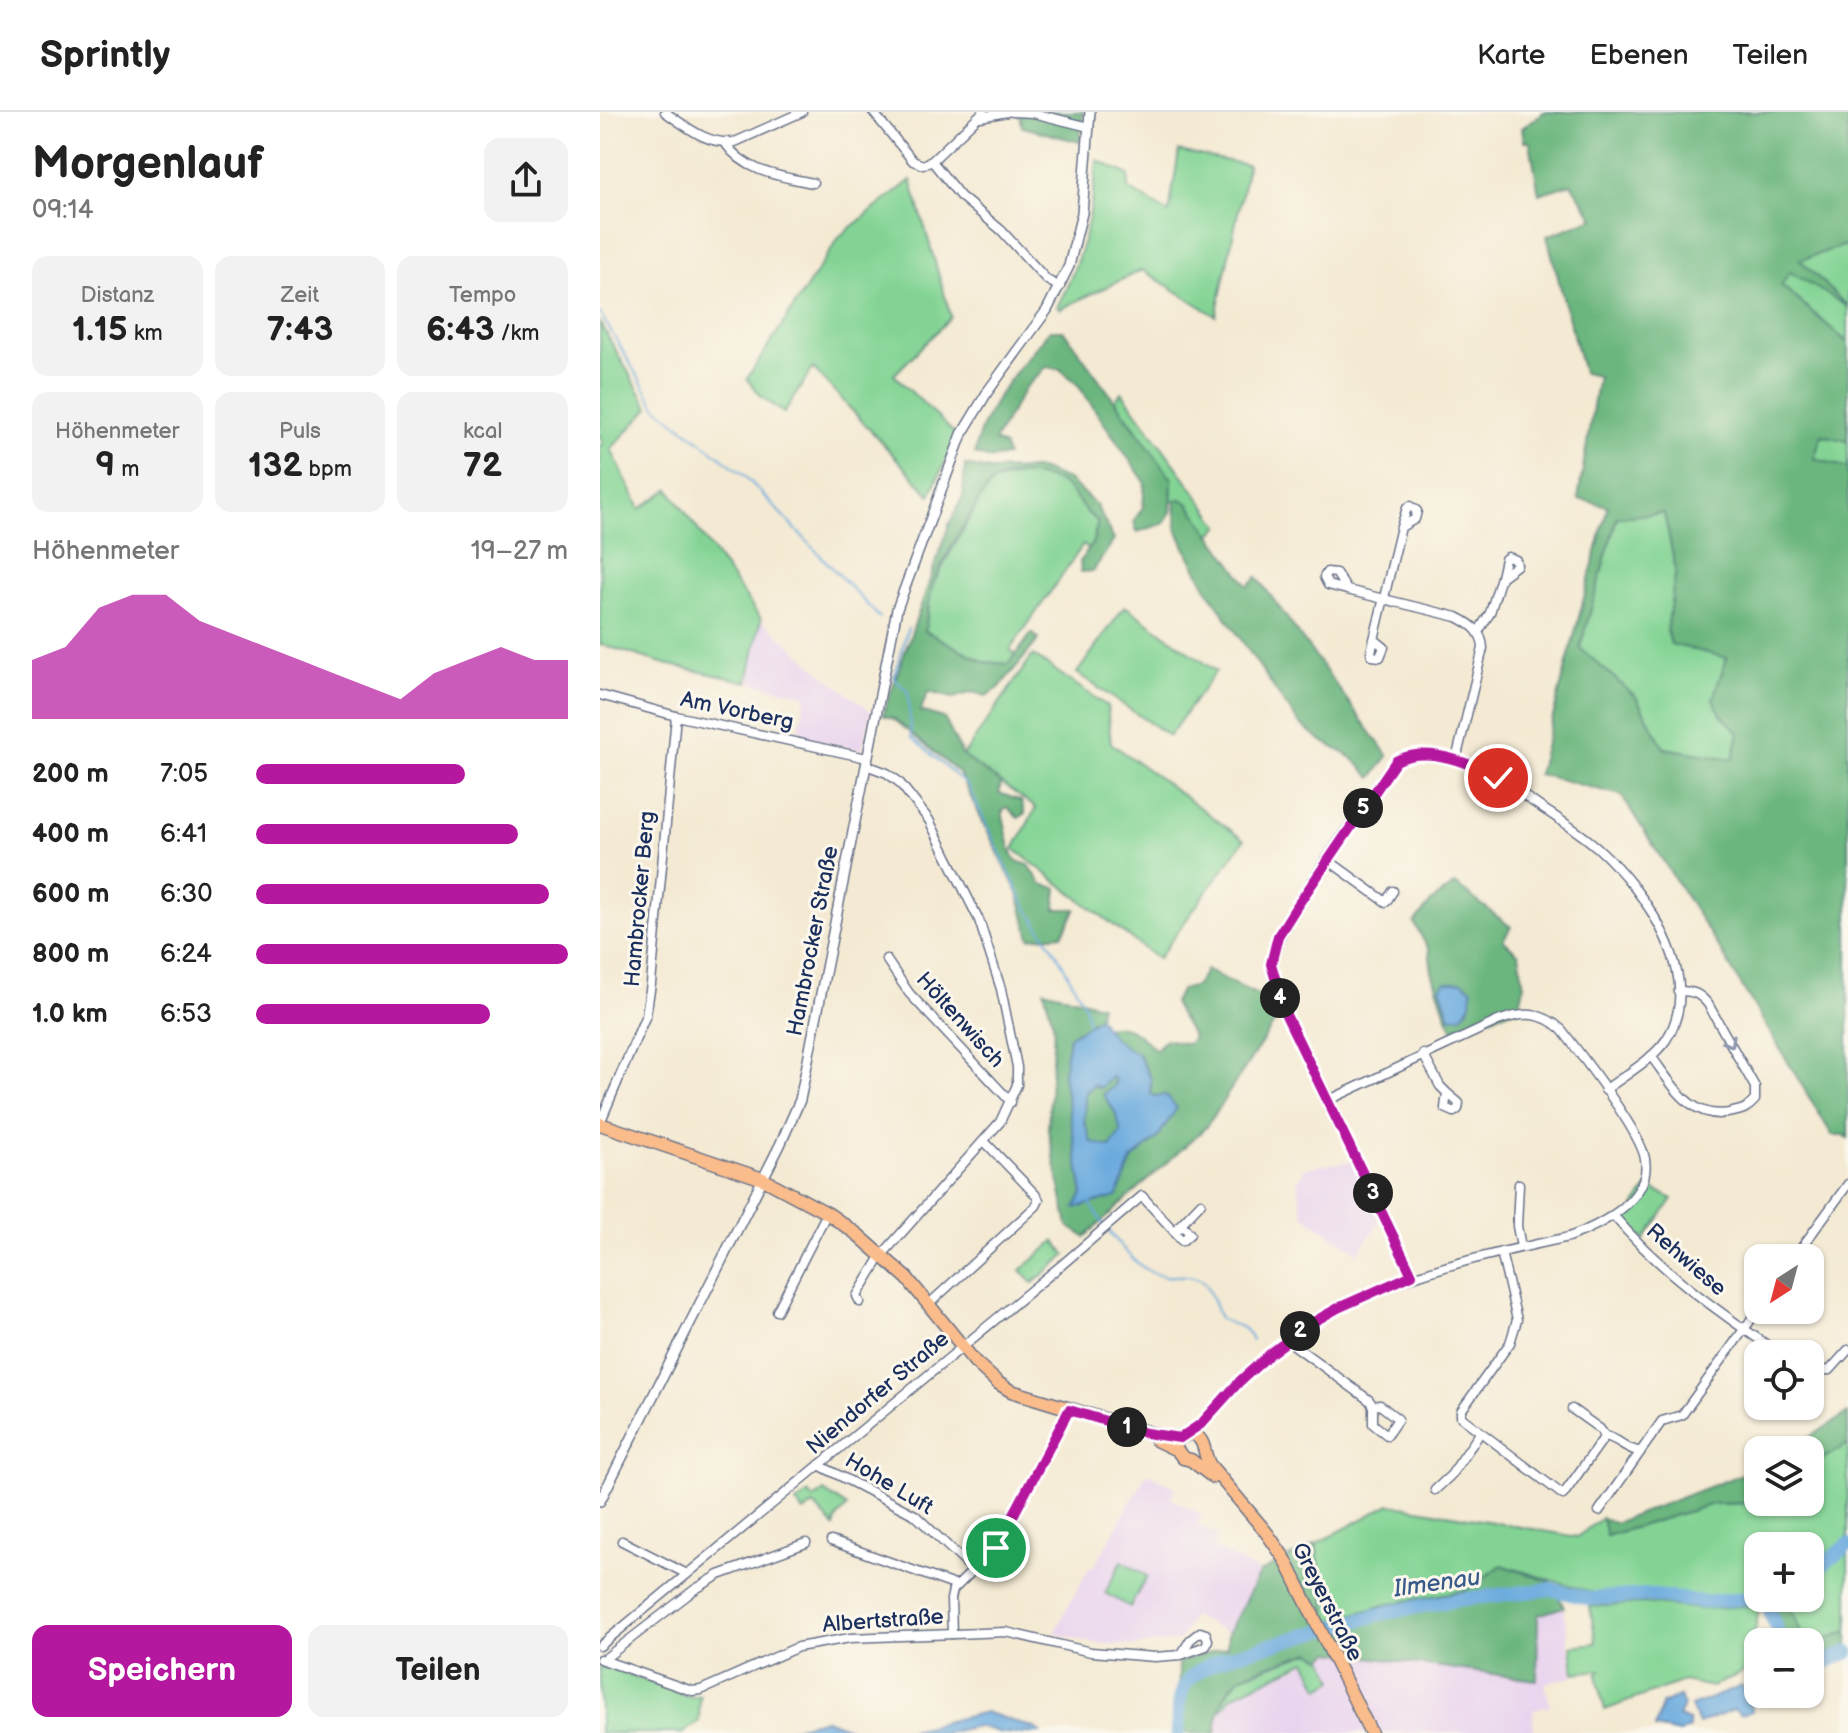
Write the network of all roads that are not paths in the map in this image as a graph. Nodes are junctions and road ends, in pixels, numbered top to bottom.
1 (665, 112) edge
2 (802, 112) edge
3 (873, 112) edge
4 (1010, 112) edge
5 (1090, 112) edge
6 (979, 115) edge
7 (1089, 127) junction
8 (725, 143) junction
9 (932, 161) junction
10 (813, 183) dead end
11 (1060, 287) junction
12 (1401, 527) dead end
13 (1501, 577) dead end
14 (1347, 590) dead end
15 (1383, 598) junction
16 (1478, 632) junction
17 (1374, 639) dead end
18 (600, 695) edge
19 (676, 716) junction
20 (1456, 760) junction
21 (866, 762) junction
22 (1328, 860) junction
23 (1393, 891) dead end
24 (886, 959) dead end
25 (1678, 991) junction
26 (1423, 1054) junction
27 (1651, 1056) junction
28 (1605, 1090) junction
29 (1447, 1093) dead end
30 (1329, 1100) junction
31 (1011, 1102) junction
32 (600, 1124) edge
33 (984, 1141) junction
34 (763, 1179) junction
35 (1519, 1184) dead end
36 (1848, 1184) edge
37 (1201, 1203) dead end
38 (827, 1213) junction
39 (1613, 1215) junction
40 (1804, 1244) edge
41 (1521, 1247) junction
42 (1501, 1252) junction
43 (882, 1255) junction
44 (1412, 1275) junction
45 (860, 1302) dead end
46 (929, 1304) junction
47 (777, 1311) dead end
48 (1749, 1324) edge
49 (1745, 1330) junction
50 (1287, 1340) junction
51 (1760, 1340) edge
52 (963, 1346) junction
53 (1848, 1350) edge
54 (1824, 1370) edge
55 (1373, 1406) dead end
56 (1572, 1409) dead end
57 (1069, 1410) junction
58 (1480, 1433) junction
59 (1605, 1436) junction
60 (1190, 1443) junction
61 (1639, 1451) junction
62 (819, 1465) junction
63 (1435, 1490) dead end
64 (1236, 1498) junction
65 (600, 1501) edge
66 (1599, 1511) dead end
67 (622, 1541) dead end
68 (831, 1541) dead end
69 (806, 1543) dead end
70 (974, 1571) junction
71 (687, 1574) junction
72 (957, 1586) junction
73 (952, 1634) junction
74 (600, 1646) edge
75 (1181, 1655) dead end
76 (602, 1660) edge
77 (1371, 1733) edge

1 - 8 street
2 - 8 street
3 - 9 street
4 - 6 street
4 - 7 street
5 - 7 street, Hambrocker Straße
6 - 9 street
7 - 11 street, Hambrocker Straße
8 - 10 street
9 - 11 street
11 - 21 street, Hambrocker Straße
12 - 15 street
13 - 16 street
14 - 15 street
15 - 16 street
15 - 17 street
16 - 20 street
18 - 19 street, Am Vorberg
19 - 21 street, Am Vorberg
19 - 32 street, Hambrocker Berg
20 - 22 street
20 - 25 street
21 - 31 street, Am Vorberg
21 - 34 street, Hambrocker Straße
22 - 23 street
22 - 30 street
24 - 31 street, Höltenwisch
25 - 27 street
25 -> 27 street
26 - 28 street
26 - 29 street
26 - 30 street
27 - 28 street
28 - 39 street
30 - 44 street
31 - 33 street
32 - 34 main road
33 - 43 street
33 - 46 street
34 - 38 main road
34 - 65 street, Hambrocker Straße
35 - 41 street
36 - 40 street
37 - 52 street, Niendorfer Straße
38 - 43 main road
38 - 47 street
39 - 41 street
39 - 49 street, Rehwiese
41 - 42 street
42 - 44 street
42 - 58 street
43 - 45 street
43 - 46 main road
44 - 50 street
46 - 52 main road
48 - 49 street
49 - 51 street, Rehwiese
49 - 61 street
50 - 55 street
50 - 60 street
52 - 57 main road
52 - 62 street, Niendorfer Straße
53 - 54 street
56 - 59 street
57 - 60 main road
57 - 70 street
58 - 59 street
58 - 63 street
59 - 61 street
60 - 64 main road, Greyerstraße
60 - 64 main road, Greyerstraße
61 - 66 street
62 - 70 street, Hohe Luft
62 - 71 street, Niendorfer Straße
64 - 77 main road, Greyerstraße
67 - 71 street
68 - 72 street
69 - 76 street
70 - 72 street
71 - 74 street, Niendorfer Straße
72 - 73 street
73 - 75 street, Albertstraße
73 - 76 street, Albertstraße

